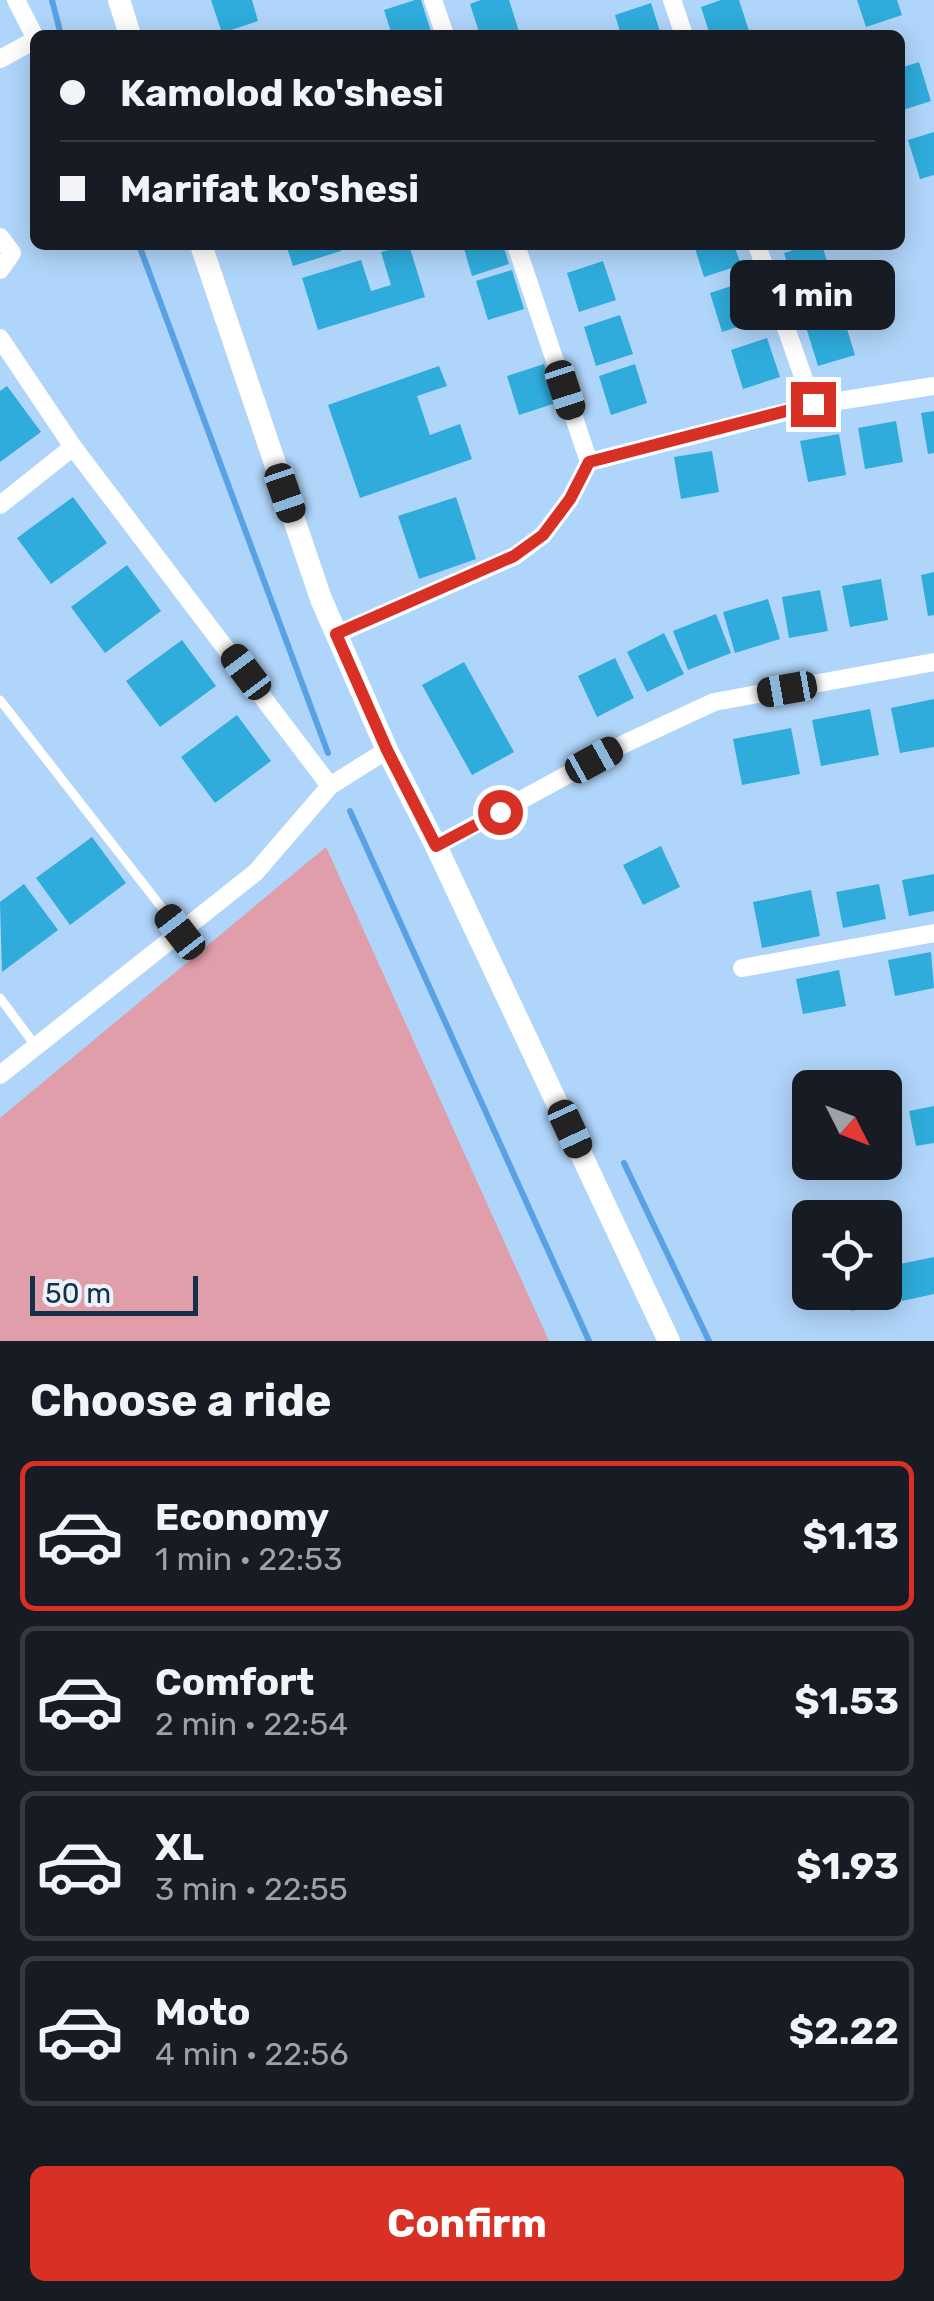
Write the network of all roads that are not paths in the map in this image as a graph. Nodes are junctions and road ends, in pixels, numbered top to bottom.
1 (16, 0) edge
2 (119, 0) edge
3 (433, 0) edge
4 (672, 0) edge
5 (31, 30) edge
6 (128, 30) edge
7 (443, 30) edge
8 (682, 30) edge
9 (30, 41) edge
10 (0, 59) edge
11 (0, 237) edge
12 (204, 250) edge
13 (518, 250) edge
14 (759, 250) edge
15 (0, 270) edge
16 (0, 338) edge
17 (934, 386) edge
18 (813, 404) junction
19 (73, 448) junction
20 (589, 462) junction
21 (0, 505) edge
22 (336, 634) junction
23 (934, 662) edge
24 (0, 700) edge
25 (387, 750) junction
26 (330, 786) junction
27 (436, 846) junction
28 (180, 932) junction
29 (934, 933) edge
30 (742, 968) dead end
31 (0, 998) edge
32 (36, 1045) junction
33 (0, 1075) edge
34 (670, 1341) edge

1 - 5 street
2 - 6 street
3 - 7 street
4 - 8 street
9 - 10 street
11 - 15 street
12 - 22 street
13 - 20 street
14 - 18 street
16 - 19 street
17 - 18 street
18 - 20 street
19 - 21 street
19 - 26 street
20 - 22 street
22 - 25 street
23 - 27 street
24 - 28 lane
25 - 26 street
25 - 27 street
26 - 28 street
27 - 34 street
28 - 32 street
29 - 30 street
31 - 32 lane
32 - 33 street

